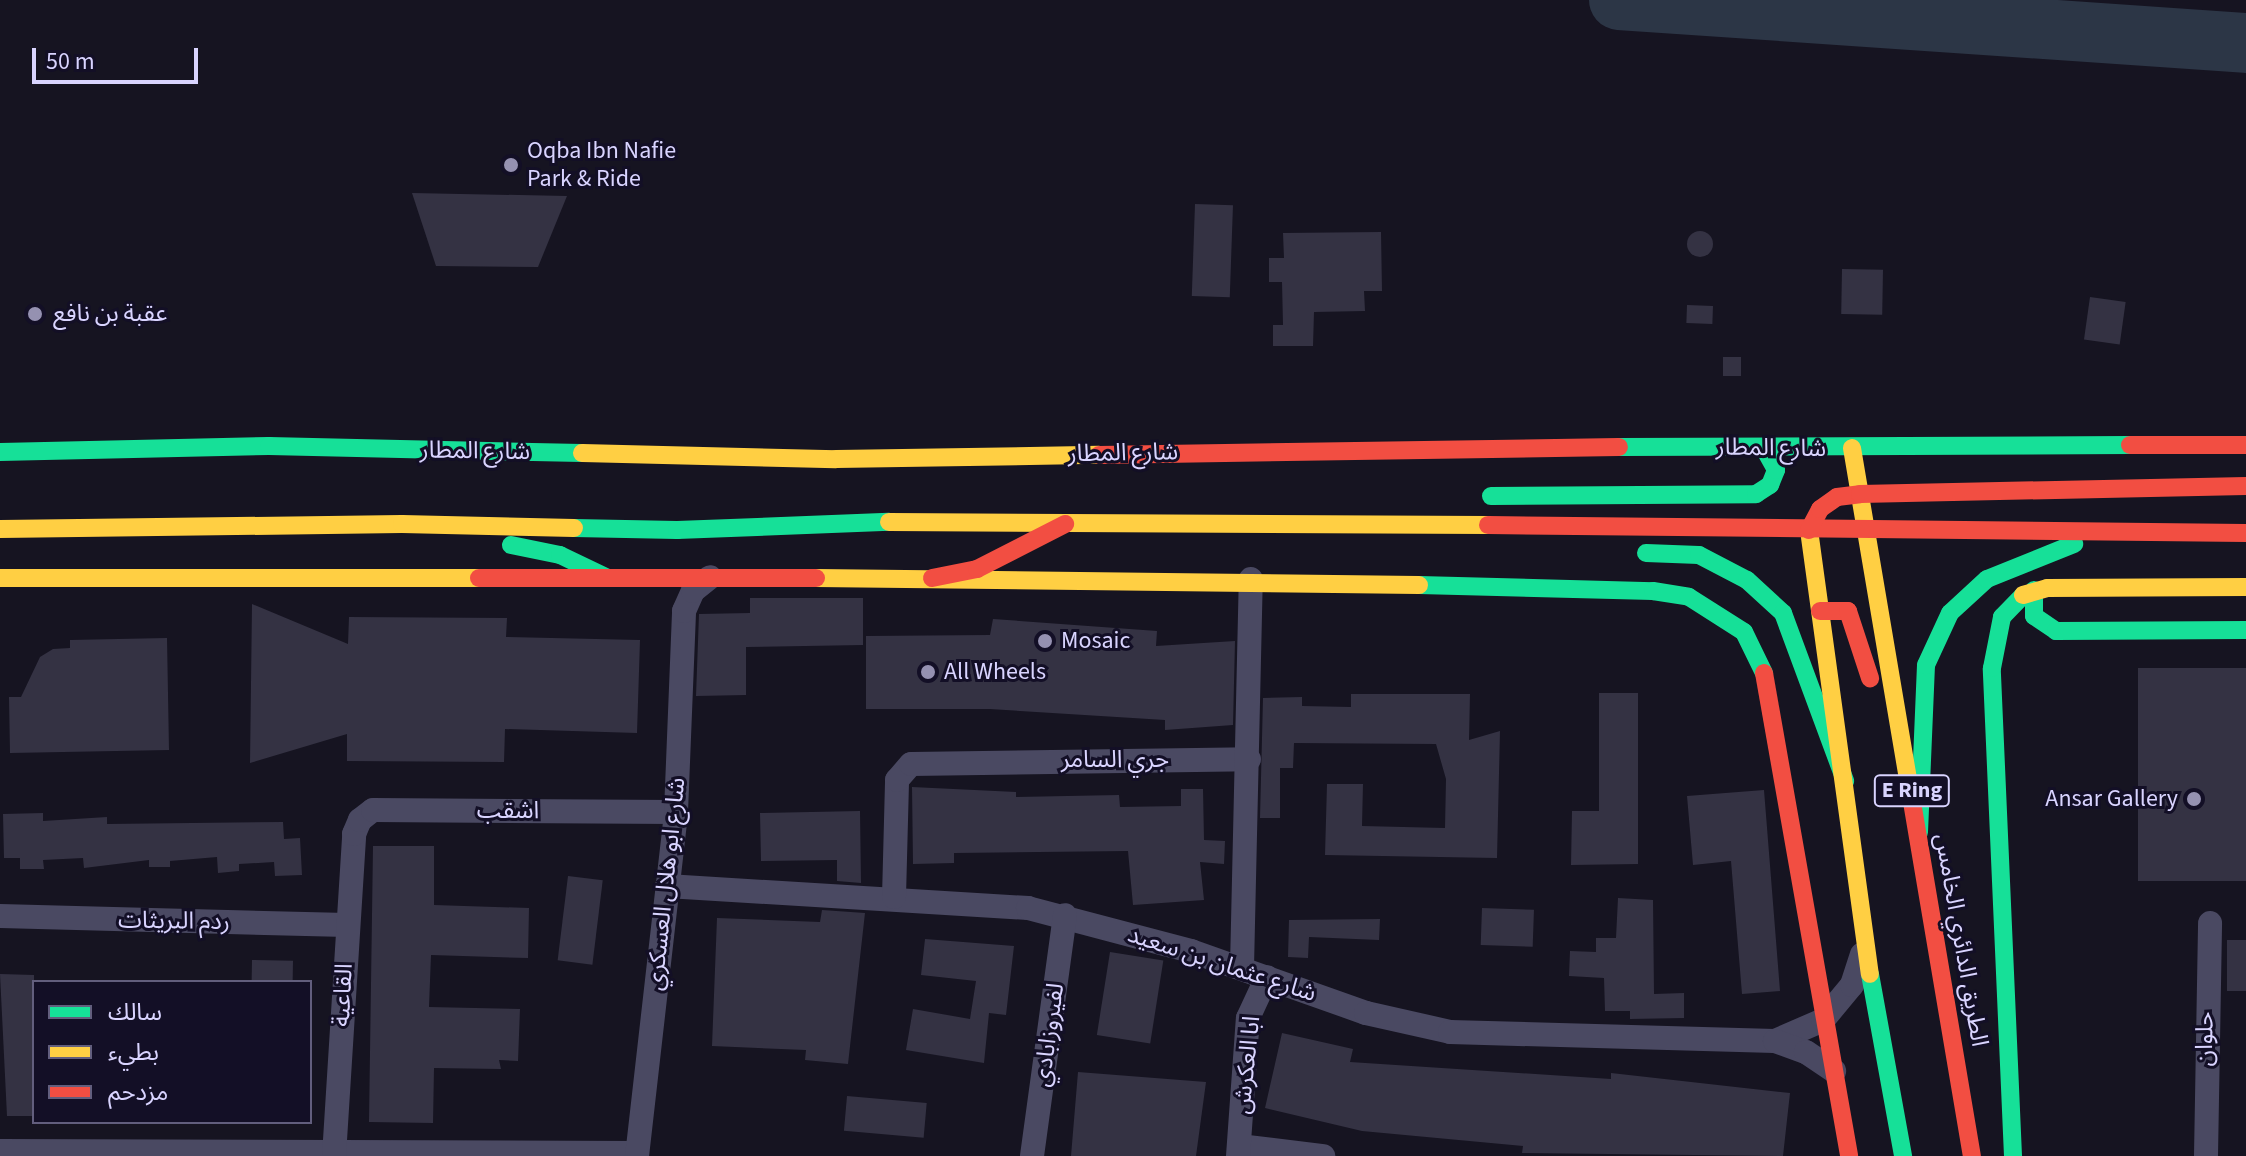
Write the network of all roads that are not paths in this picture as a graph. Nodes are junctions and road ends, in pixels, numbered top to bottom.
1 (2246, 445) edge
2 (1764, 448) junction
3 (1852, 448) junction
4 (0, 452) edge
5 (2246, 486) edge
6 (1860, 494) junction
7 (1476, 496) dead end
8 (1289, 504) dead end
9 (1195, 522) junction
10 (402, 524) junction
11 (1065, 524) junction
12 (1444, 525) junction
13 (0, 529) edge
14 (1809, 530) junction
15 (1867, 530) junction
16 (2246, 533) edge
17 (2123, 534) junction
18 (1492, 543) dead end
19 (1624, 552) dead end
20 (606, 577) junction
21 (656, 577) junction
22 (710, 577) junction
23 (932, 578) junction
24 (1251, 579) junction
25 (4, 581) edge
26 (2246, 587) edge
27 (2034, 590) junction
28 (684, 611) junction
29 (1820, 611) junction
30 (2246, 630) edge
31 (1873, 697) dead end
32 (1249, 759) junction
33 (1845, 781) junction
34 (676, 812) junction
35 (1919, 832) junction
36 (354, 834) joint
37 (667, 886) junction
38 (894, 897) junction
39 (1065, 915) junction
40 (0, 916) edge
41 (2210, 923) dead end
42 (347, 925) junction
43 (1864, 941) junction
44 (1918, 960) dead end
45 (1242, 967) junction
46 (1267, 977) junction
47 (1949, 1012) junction
48 (1823, 1020) junction
49 (1775, 1041) junction
50 (1834, 1071) junction
51 (0, 1151) edge
52 (1239, 1151) edge
53 (334, 1154) edge
54 (637, 1155) edge
55 (1032, 1156) edge
56 (1323, 1156) edge
57 (1849, 1156) edge
58 (1903, 1156) edge
59 (1972, 1156) edge
60 (2013, 1156) edge
61 (2206, 1156) edge

1 - 3 main road, شارع المطار
2 - 3 main road, شارع المطار
2 - 4 main road, شارع المطار
2 - 7 main road
3 - 6 main road, الطريق الدائري الخامس / E Ring
5 - 6 main road
6 - 14 main road
6 - 15 main road, الطريق الدائري الخامس / E Ring
8 - 9 main road
9 - 11 main road
9 - 12 main road
10 - 11 main road
10 - 13 main road
10 - 20 main road
11 - 23 main road
12 - 14 main road
12 - 18 main road
14 - 15 main road
14 - 29 main road, E Ring
15 - 17 main road
15 - 35 main road, الطريق الدائري الخامس / E Ring
16 - 17 main road
17 - 35 main road
19 - 33 main road
20 - 21 main road
20 - 25 main road
21 - 22 main road
21 - 28 street
22 - 23 main road
22 - 28 street
23 - 24 main road
24 - 32 street
24 - 48 main road
26 - 27 main road
27 - 30 main road
27 - 60 main road, الطريق الدائري الخامس
28 - 34 street, شارع ابو هلال العسكري
29 - 31 main road
29 - 33 main road, E Ring
32 - 38 street, جري السامر
32 - 45 street
33 - 43 main road, E Ring
34 - 36 street, اشقب
34 - 37 street, شارع ابو هلال العسكري
35 - 47 main road, الطريق الدائري الخامس / E Ring
36 - 42 street, القاعية
37 - 38 street, شارع عثمان بن سعيد
37 - 54 street, شارع ابو هلال العسكري
38 - 39 street, شارع عثمان بن سعيد
39 - 45 street, شارع عثمان بن سعيد
39 - 55 street, لفيروزابادي
40 - 42 street, ردم البريثات
41 - 61 street, حلوان
42 - 53 street, القاعية
43 - 48 street, شارع عثمان بن سعيد
43 - 58 main road, E Ring
44 - 47 main road
45 - 46 street, شارع عثمان بن سعيد
46 - 49 street, شارع عثمان بن سعيد
46 - 52 street, ابا العكرش
47 - 59 main road, الطريق الدائري الخامس / E Ring
48 - 49 street, شارع عثمان بن سعيد
48 - 50 main road
49 - 50 street, شارع عثمان بن سعيد
50 - 57 main road
51 - 53 street
52 - 56 street
53 - 54 street

